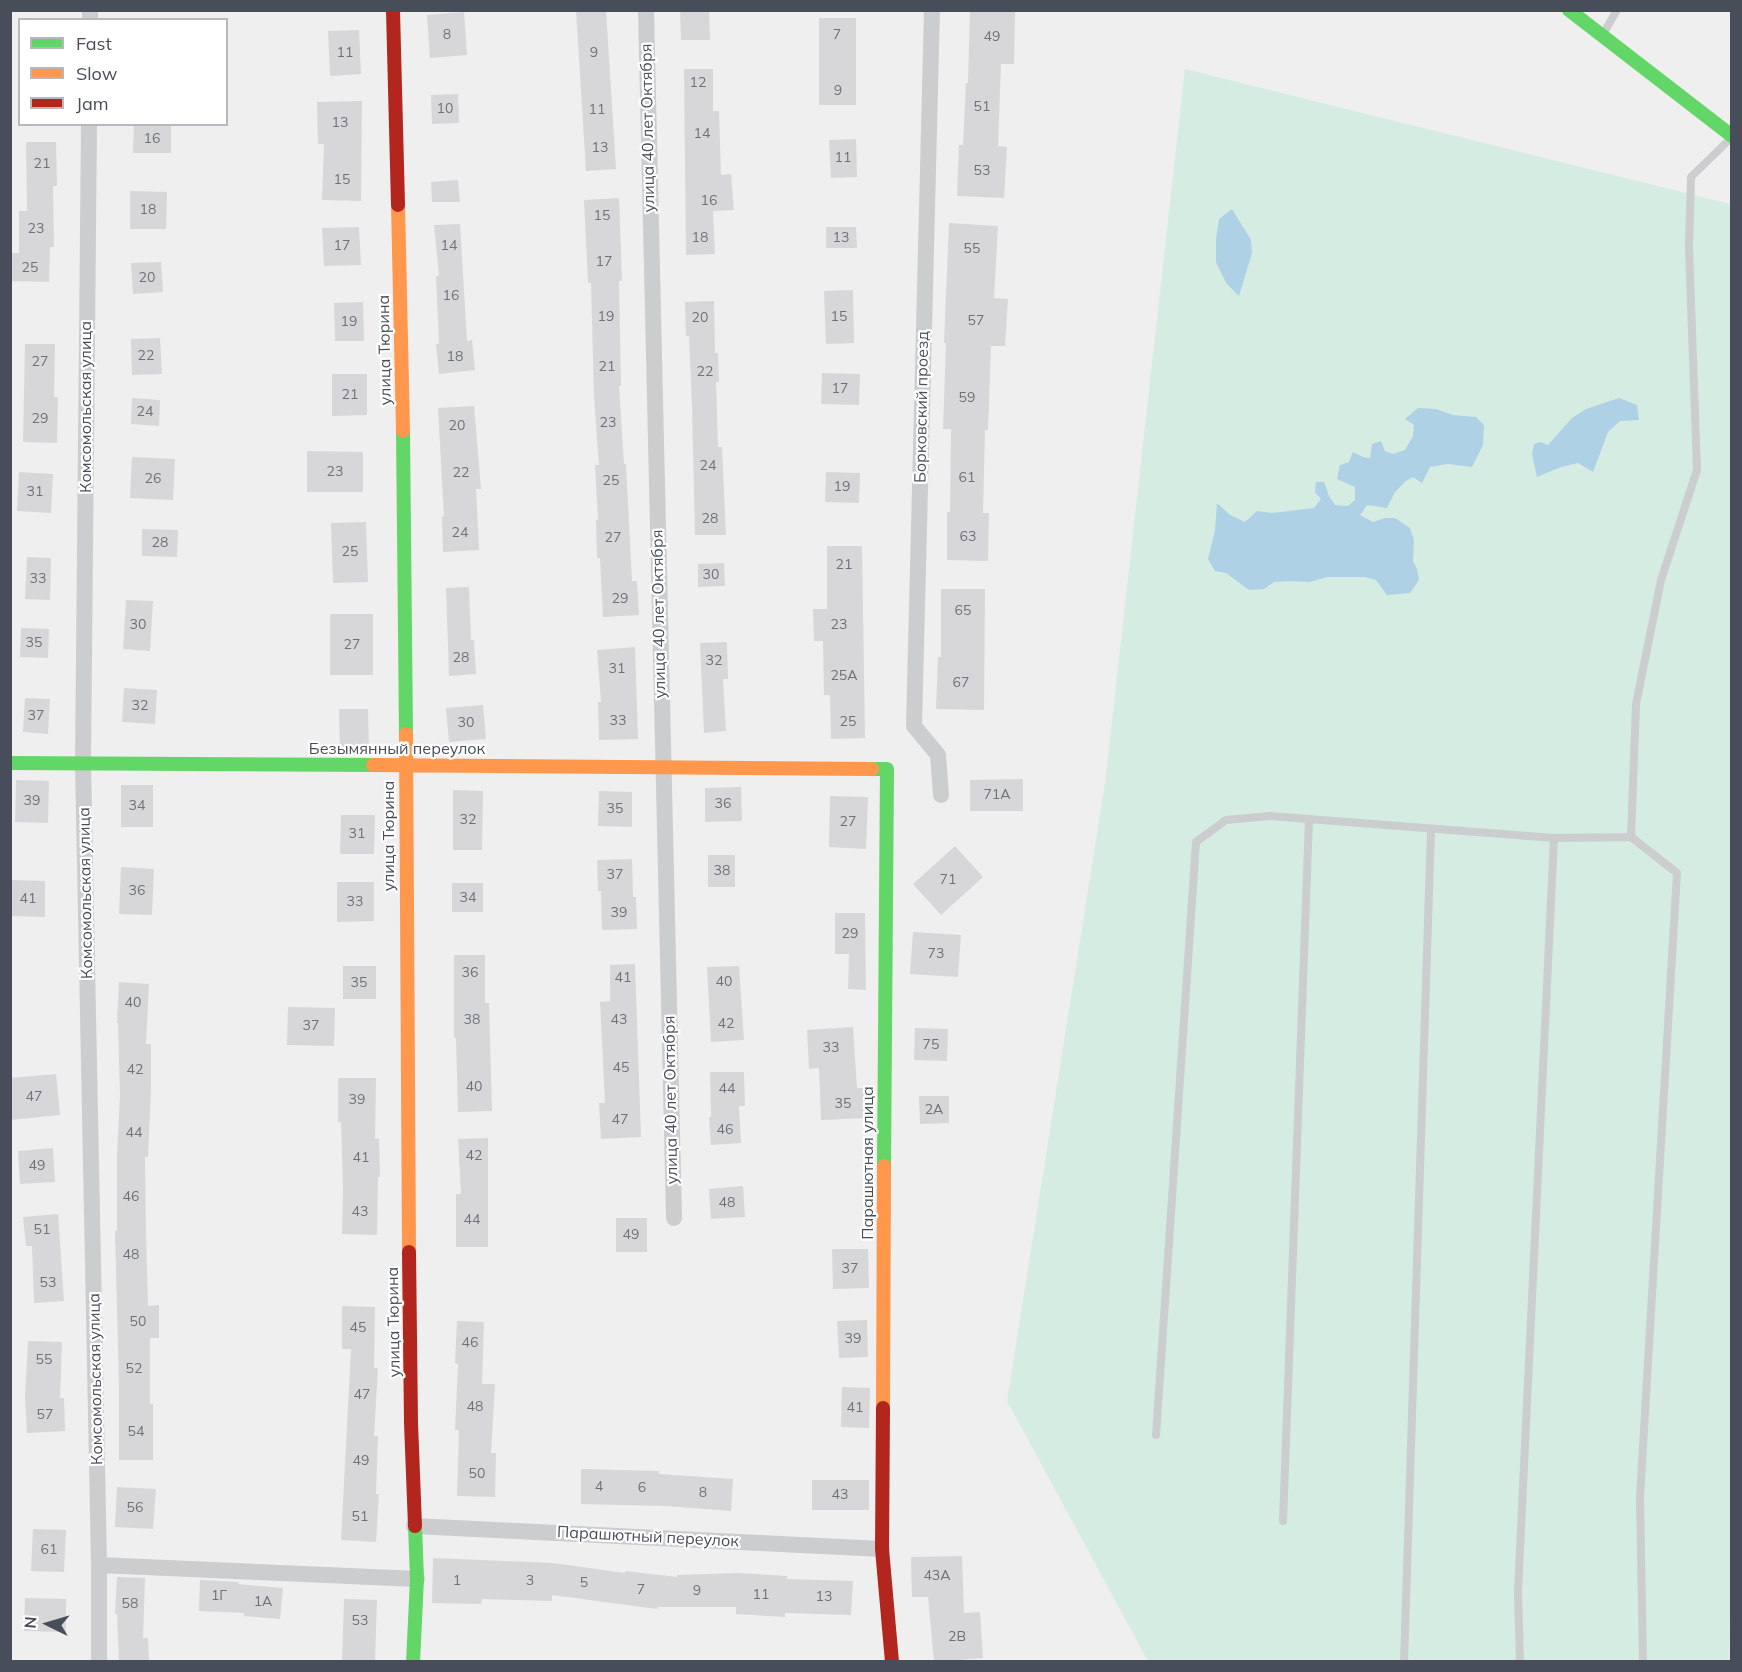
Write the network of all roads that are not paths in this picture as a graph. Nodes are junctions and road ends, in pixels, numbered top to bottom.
1 (393, 10) edge
2 (646, 10) edge
3 (932, 10) edge
4 (1569, 10) edge
5 (1617, 10) edge
6 (1602, 36) junction
7 (89, 126) edge
8 (1731, 137) edge
9 (10, 763) edge
10 (83, 763) junction
11 (406, 765) junction
12 (662, 766) junction
13 (784, 769) joint
14 (941, 795) dead end
15 (1309, 819) junction
16 (1431, 829) junction
17 (1631, 837) junction
18 (1554, 838) junction
19 (674, 1218) dead end
20 (1156, 1435) dead end
21 (1283, 1521) dead end
22 (414, 1526) junction
23 (882, 1549) junction
24 (99, 1565) junction
25 (417, 1579) junction
26 (99, 1662) edge
27 (413, 1662) edge
28 (892, 1662) edge
29 (1404, 1662) edge
30 (1520, 1662) edge
31 (1643, 1662) edge

1 - 11 street, улица Тюрина
2 - 12 street, улица 40 лет Октября
3 - 14 street, Борковский проезд
4 - 6 street
5 - 6 lane
6 - 8 street
7 - 10 street, Комсомольская улица
8 - 17 lane
9 - 10 street, Безымянный переулок
10 - 11 street, Безымянный переулок
10 - 24 street, Комсомольская улица
11 - 12 street, Безымянный переулок
11 - 22 street, улица Тюрина
12 - 13 street, Безымянный переулок
12 - 19 street, улица 40 лет Октября
13 - 23 street, Парашютная улица
15 - 16 lane
15 - 20 lane
15 - 21 lane
16 - 18 lane
16 - 29 lane
17 - 18 lane
17 - 31 lane
18 - 30 lane
22 - 23 street, Парашютный переулок
22 - 25 street, улица Тюрина
23 - 28 street, Парашютная улица
24 - 25 street
24 - 26 street, Комсомольская улица
25 - 27 street, улица Тюрина

